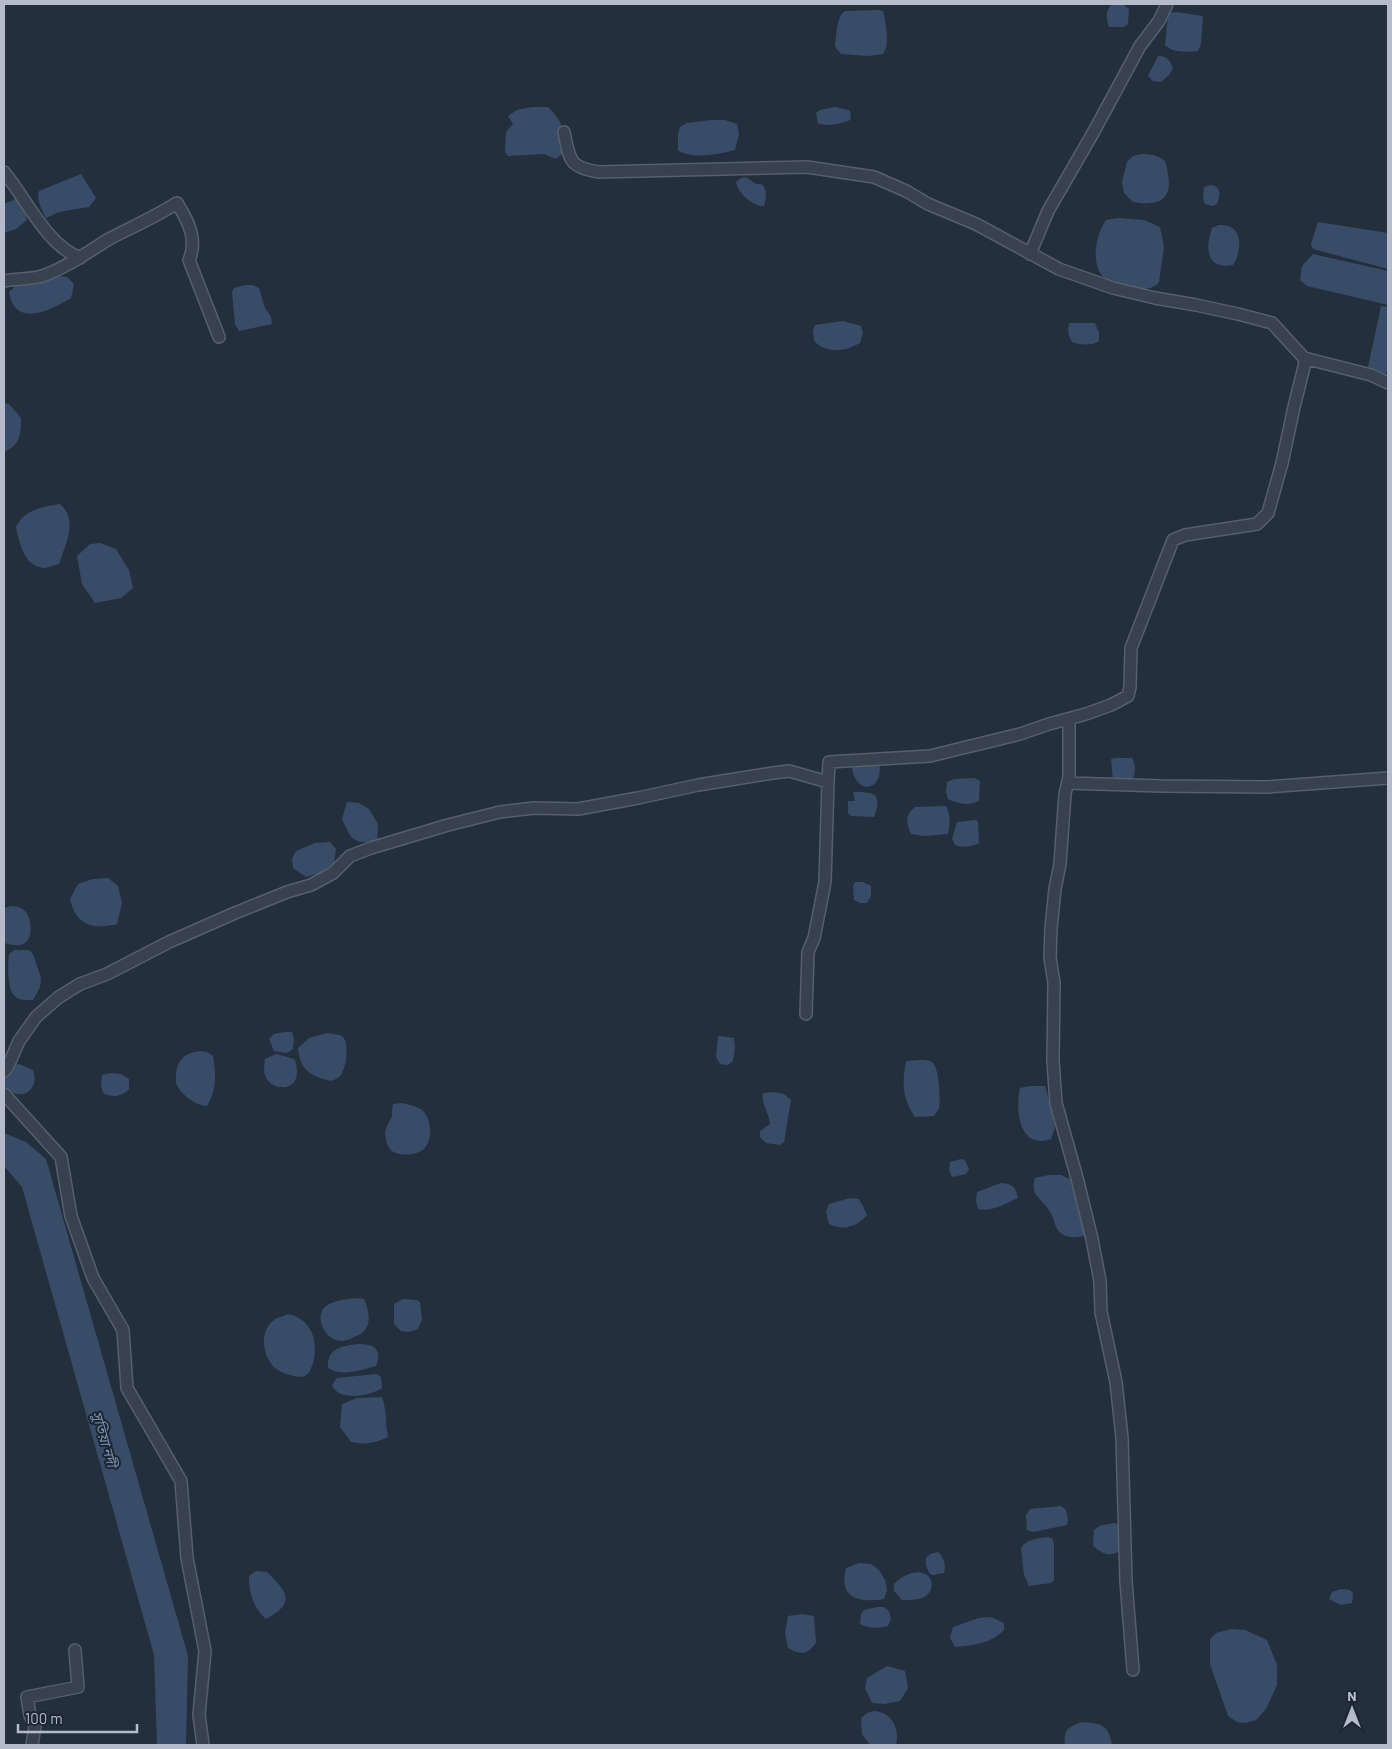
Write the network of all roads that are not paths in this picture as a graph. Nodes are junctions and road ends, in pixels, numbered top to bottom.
1 (1167, 4) edge
2 (564, 132) dead end
3 (4, 172) edge
4 (1030, 254) junction
5 (80, 258) junction
6 (4, 282) edge
7 (219, 337) dead end
8 (1304, 358) junction
9 (1388, 383) edge
10 (1069, 718) junction
11 (1388, 778) edge
12 (828, 782) junction
13 (1068, 783) junction
14 (806, 1014) dead end
15 (4, 1071) edge
16 (4, 1094) edge
17 (75, 1650) dead end
18 (1133, 1670) dead end
19 (32, 1745) edge
20 (203, 1745) edge

1 - 4 street
2 - 4 street
3 - 5 street
4 - 8 street
5 - 6 street
5 - 7 street
8 - 9 street
8 - 10 street
10 - 12 street
10 - 13 street
11 - 13 street
12 - 14 street
12 - 15 street
13 - 18 street
16 - 20 street
17 - 19 street

